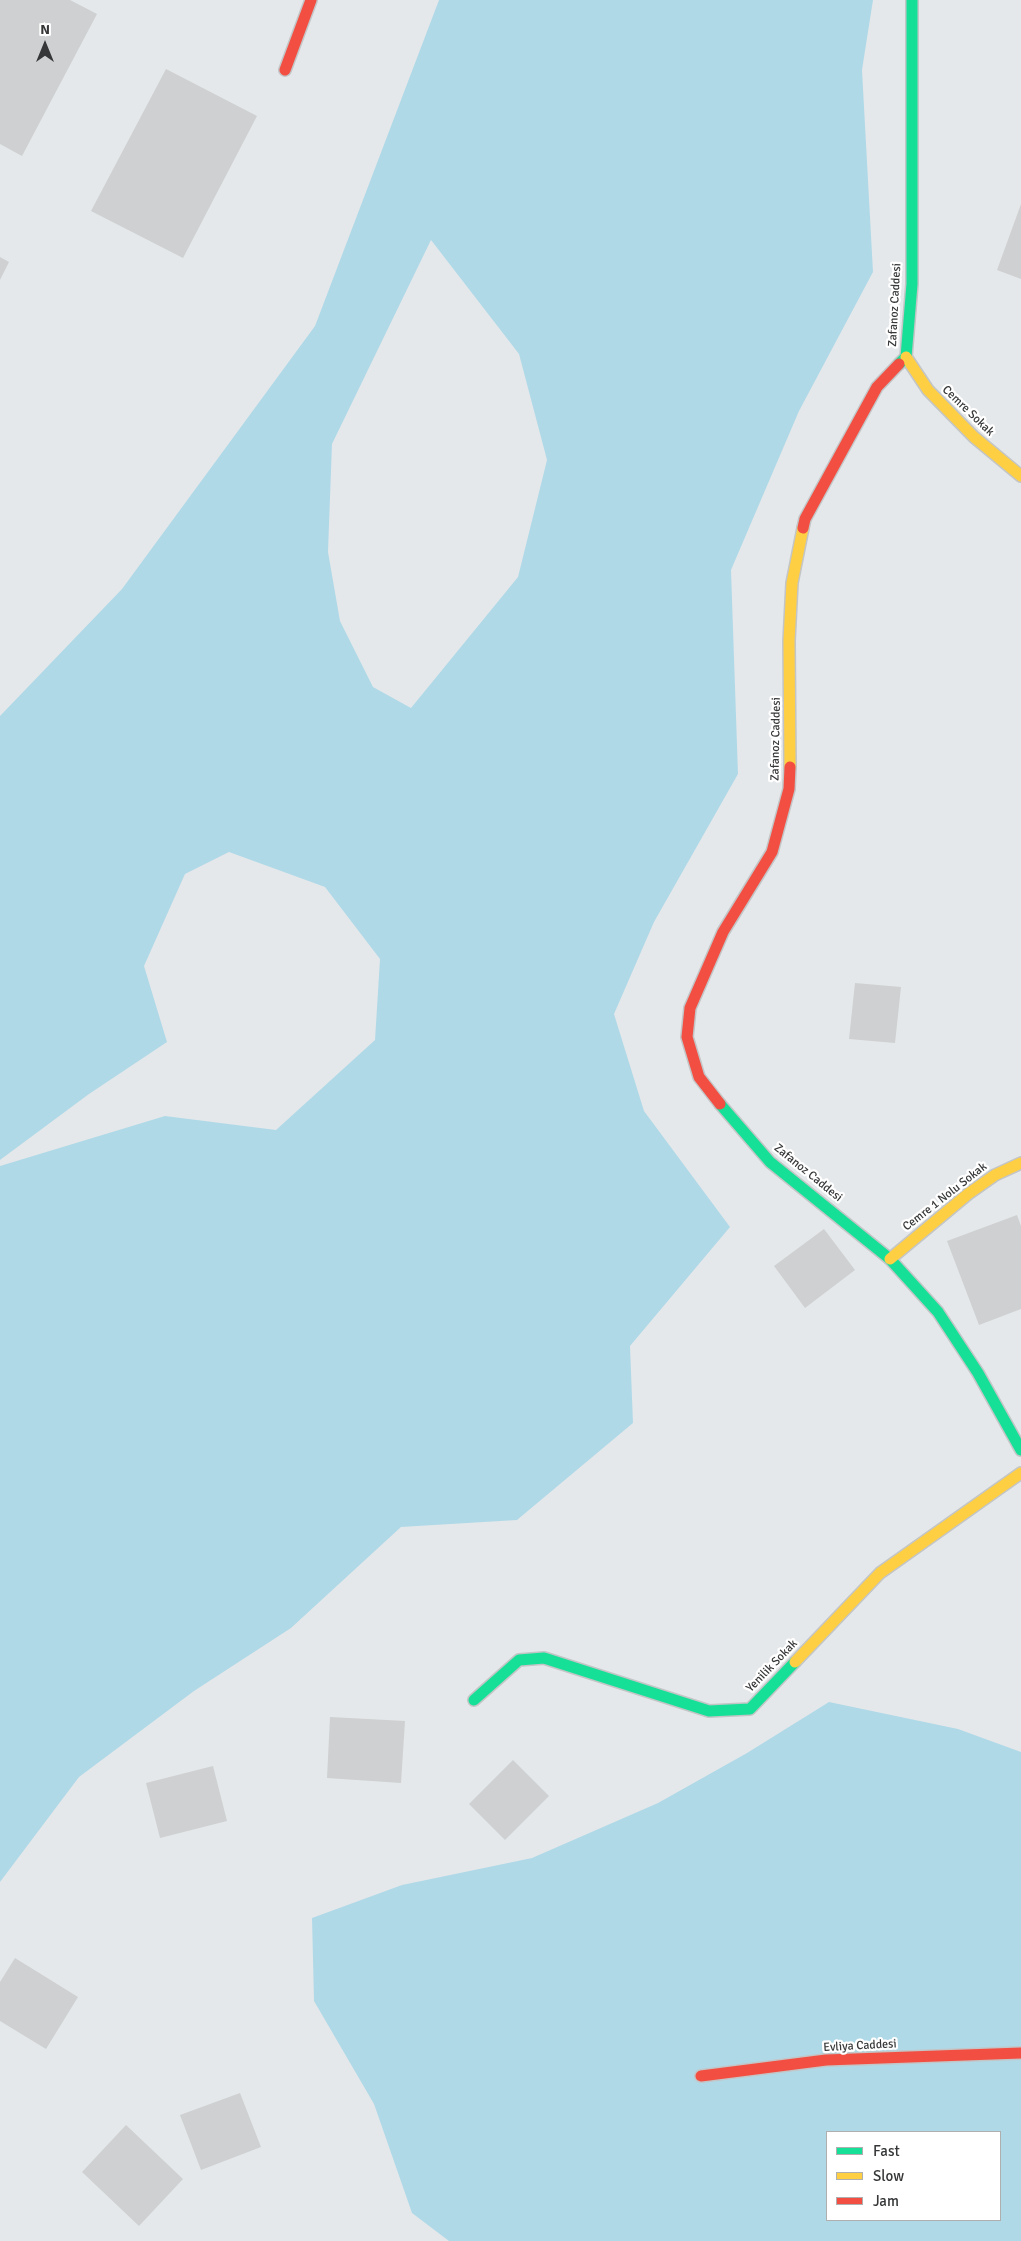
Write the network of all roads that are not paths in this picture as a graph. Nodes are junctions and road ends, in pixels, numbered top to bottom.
1 (311, 0) edge
2 (912, 0) edge
3 (285, 70) dead end
4 (906, 356) junction
5 (1021, 476) edge
6 (1021, 1163) edge
7 (890, 1259) junction
8 (1021, 1450) edge
9 (1021, 1473) edge
10 (474, 1700) dead end
11 (1021, 2054) edge
12 (701, 2076) dead end

1 - 3 street
2 - 4 street, Zafanoz Caddesi
4 - 5 street, Cemre Sokak
4 - 7 street, Zafanoz Caddesi
6 - 7 street, Cemre 1 Nolu Sokak
7 - 8 street, Zafanoz Caddesi
9 - 10 street, Yenilik Sokak
11 - 12 street, Evliya Caddesi

